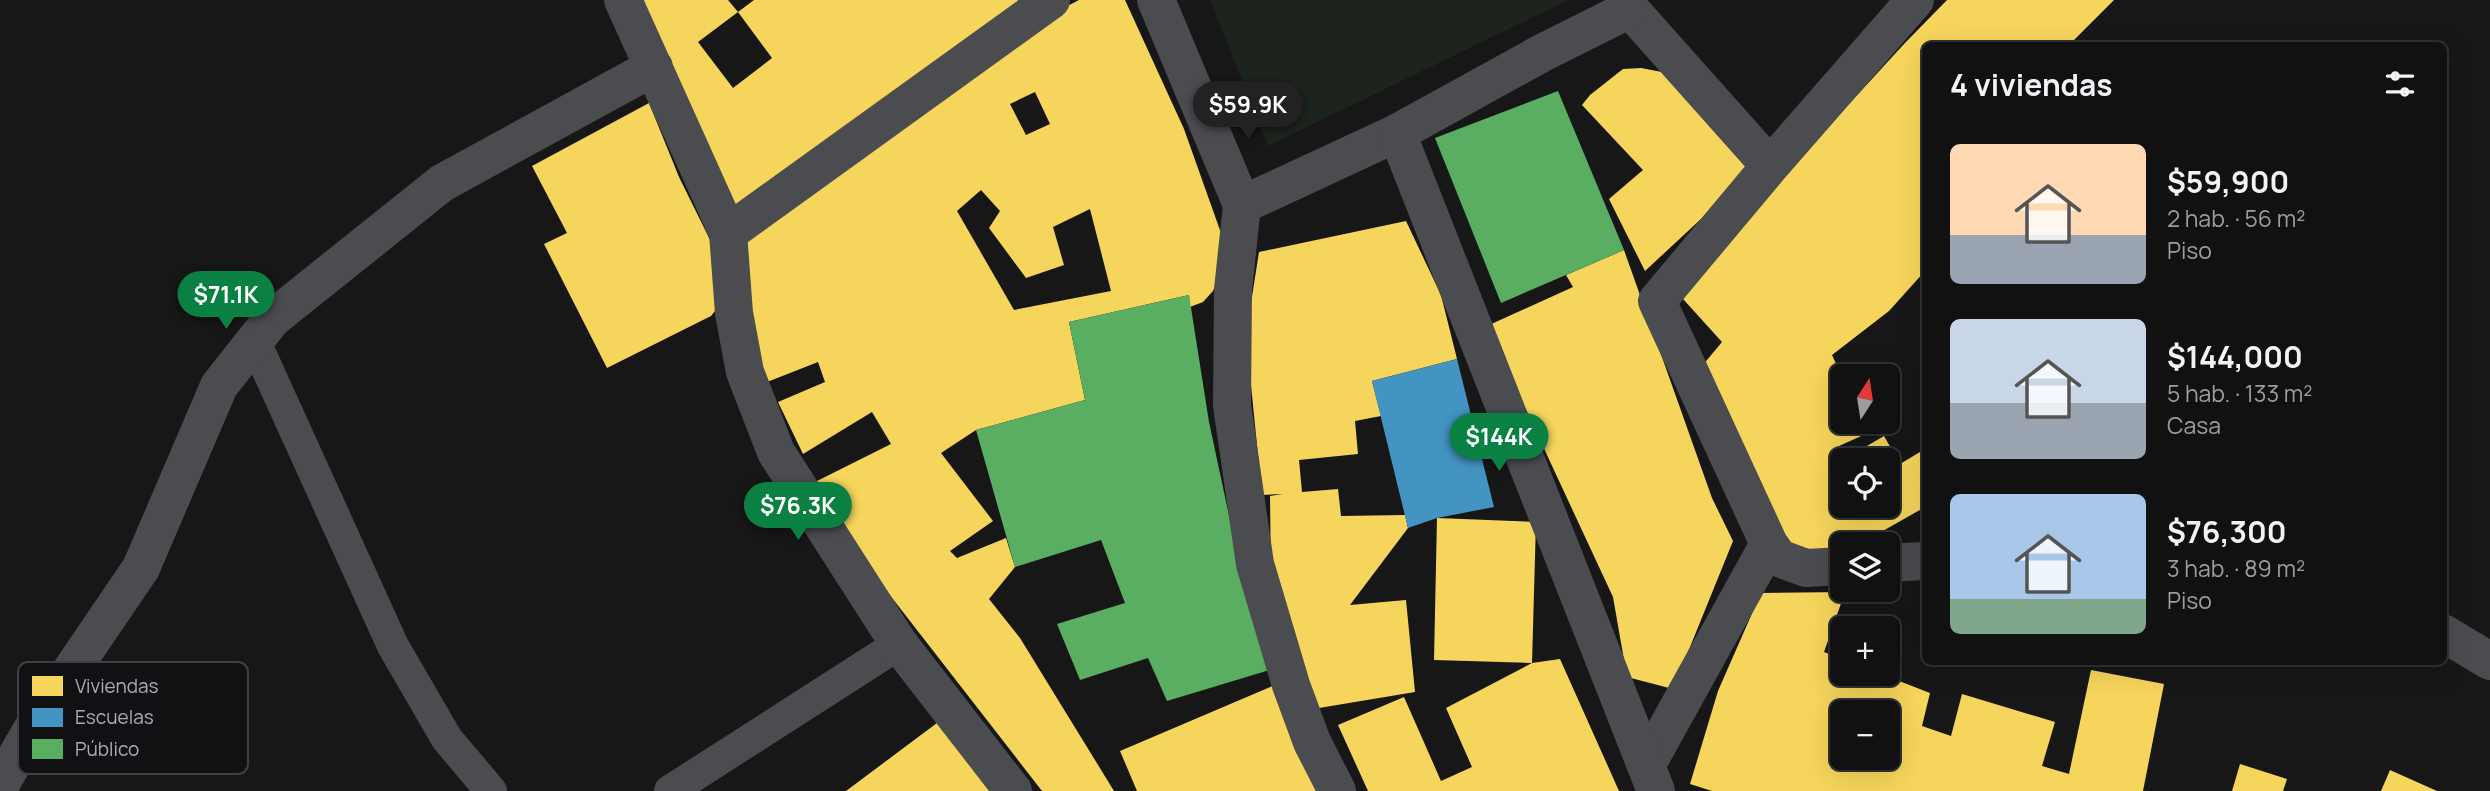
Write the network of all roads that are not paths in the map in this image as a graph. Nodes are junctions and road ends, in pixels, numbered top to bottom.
1 (623, 0) edge
2 (1051, 0) edge
3 (1156, 0) edge
4 (1915, 0) edge
5 (1627, 5) edge
6 (653, 67) junction
7 (1397, 133) junction
8 (1770, 166) junction
9 (1242, 205) junction
10 (728, 233) junction
11 (255, 342) junction
12 (1769, 544) junction
13 (1922, 561) edge
14 (1900, 562) edge
15 (1830, 567) edge
16 (2447, 635) edge
17 (899, 644) junction
18 (2490, 661) edge
19 (77, 662) edge
20 (18, 754) edge
21 (1651, 778) edge
22 (0, 785) edge
23 (491, 791) edge
24 (670, 791) edge
25 (1013, 791) edge
26 (1337, 791) edge

1 - 6 street
2 - 10 street
3 - 9 street
4 - 8 street
5 - 7 street
5 - 8 street
6 - 10 street
6 - 11 street
7 - 9 street
7 - 21 street
8 - 12 street
9 - 26 street
10 - 17 street
11 - 19 street
11 - 23 lane
12 - 15 street
12 - 21 street
13 - 14 street
16 - 18 street
17 - 24 lane
17 - 25 street
20 - 22 street

